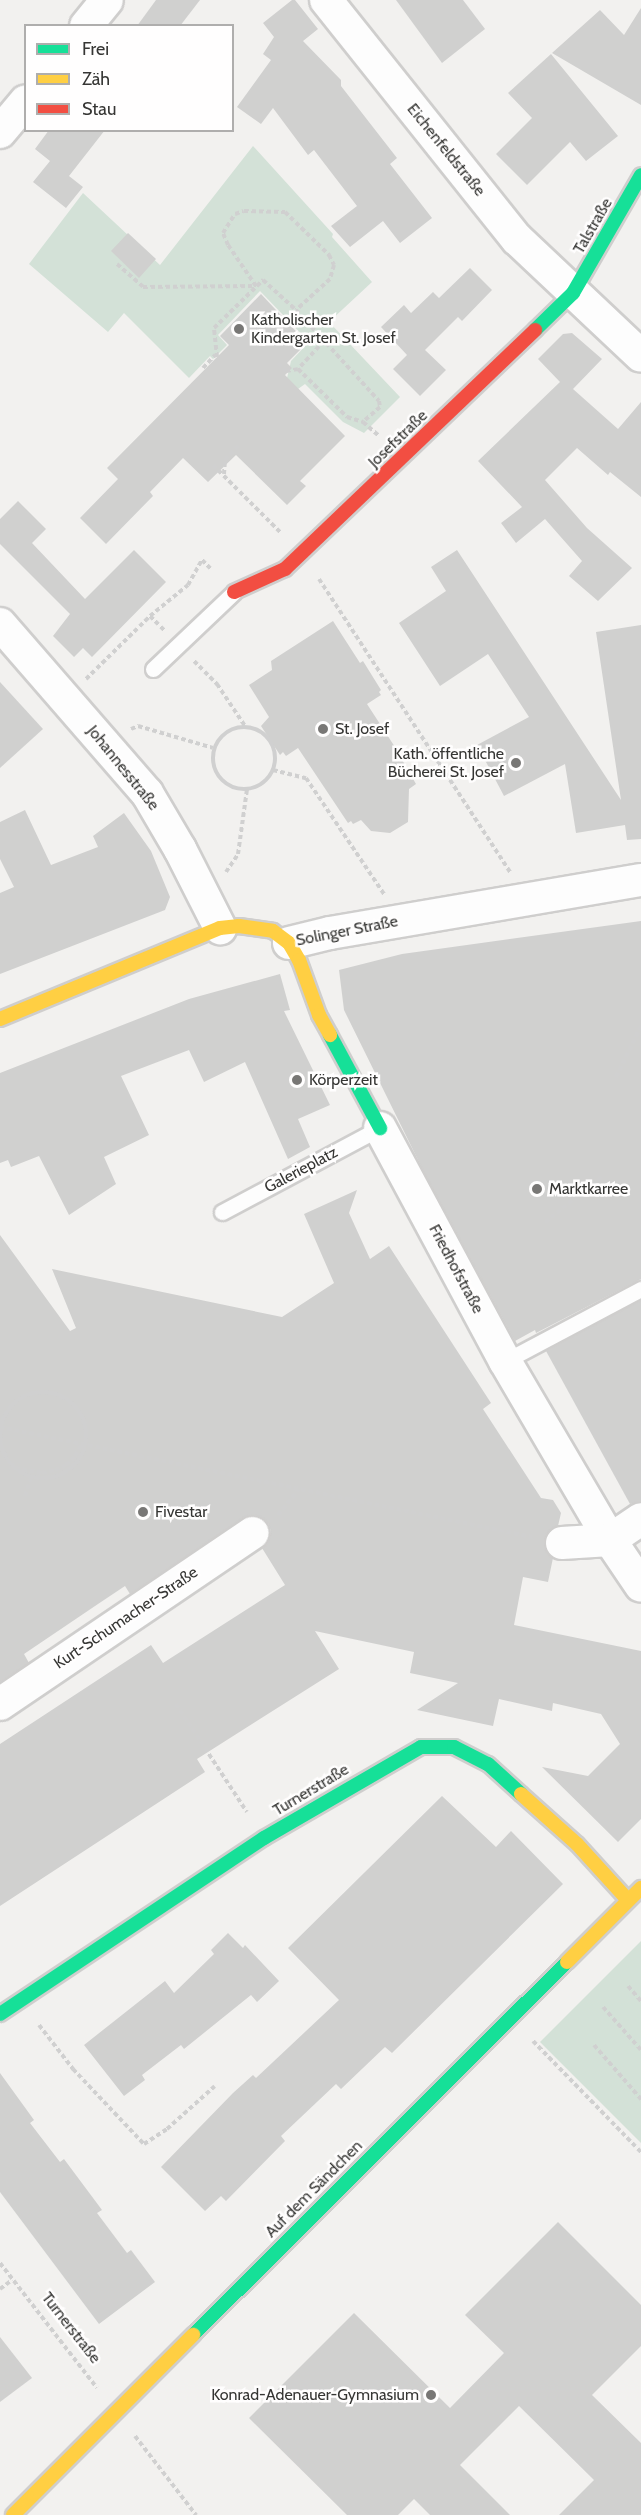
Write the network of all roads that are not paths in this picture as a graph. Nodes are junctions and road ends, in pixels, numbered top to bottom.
1 (107, 0) edge
2 (326, 0) edge
3 (88, 24) edge
4 (24, 103) edge
5 (0, 132) edge
6 (641, 175) edge
7 (573, 293) junction
8 (641, 356) edge
9 (234, 592) joint
10 (0, 624) edge
11 (153, 669) dead end
12 (641, 880) edge
13 (220, 928) junction
14 (289, 943) junction
15 (0, 1019) edge
16 (380, 1128) junction
17 (222, 1212) dead end
18 (641, 1289) edge
19 (505, 1361) junction
20 (641, 1519) edge
21 (253, 1533) dead end
22 (610, 1540) junction
23 (562, 1543) road end
24 (641, 1586) edge
25 (0, 1704) edge
26 (641, 1888) edge
27 (628, 1900) junction
28 (0, 2014) edge
29 (13, 2515) edge

1 - 3 street
2 - 7 street, Eichenfeldstraße
4 - 5 street
6 - 7 street, Talstraße
7 - 8 street, Eichenfeldstraße
7 - 9 street, Josefstraße
9 - 11 lane
10 - 13 street, Johannesstraße
12 - 14 street, Solinger Straße
13 - 14 street, Solinger Straße
13 - 15 street, Solinger Straße
14 - 16 street, Friedhofstraße
16 - 17 lane, Galerieplatz
16 - 19 street, Friedhofstraße
18 - 19 lane
19 - 22 street, Friedhofstraße
20 - 22 street
21 - 25 street, Kurt-Schumacher-Straße
22 - 23 street
22 - 24 street, Friedhofstraße
26 - 27 street, Auf dem Sändchen
27 - 28 street, Turnerstraße
27 - 29 street, Auf dem Sändchen

